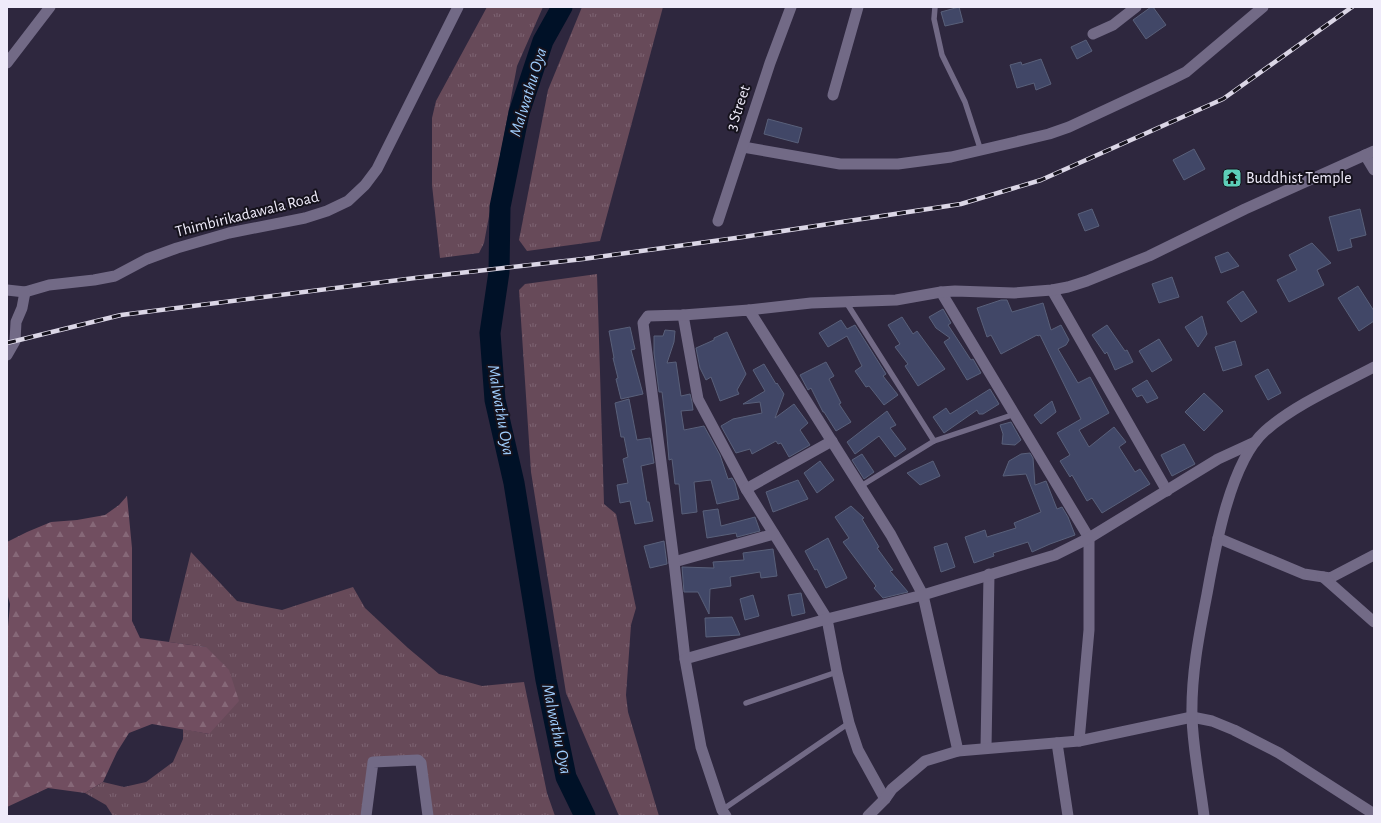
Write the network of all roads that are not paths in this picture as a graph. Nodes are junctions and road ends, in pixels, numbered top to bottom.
1 (50, 7) edge
2 (458, 7) edge
3 (791, 7) edge
4 (858, 7) edge
5 (935, 7) edge
6 (1136, 7) edge
7 (1263, 7) edge
8 (1093, 34) dead end
9 (7, 63) edge
10 (834, 95) dead end
11 (742, 147) junction
12 (982, 151) junction
13 (1370, 153) edge
14 (1374, 170) edge
15 (718, 221) dead end
16 (7, 290) edge
17 (1052, 290) junction
18 (25, 292) junction
19 (941, 292) junction
20 (846, 302) junction
21 (749, 310) junction
22 (683, 315) junction
23 (7, 355) edge
24 (1374, 366) edge
25 (1014, 414) junction
26 (832, 440) junction
27 (934, 441) junction
28 (1255, 442) junction
29 (861, 486) junction
30 (746, 489) junction
31 (1167, 491) junction
32 (774, 534) junction
33 (1089, 538) junction
34 (1218, 538) junction
35 (1374, 555) edge
36 (674, 562) junction
37 (990, 574) junction
38 (1323, 577) junction
39 (923, 595) junction
40 (827, 619) junction
41 (1374, 622) edge
42 (685, 659) junction
43 (837, 672) junction
44 (746, 703) dead end
45 (1192, 717) junction
46 (849, 724) junction
47 (1079, 741) junction
48 (1057, 743) junction
49 (986, 748) junction
50 (958, 751) junction
51 (885, 799) junction
52 (724, 813) edge
53 (1374, 814) edge
54 (366, 816) edge
55 (428, 816) edge
56 (868, 816) edge
57 (1068, 816) edge
58 (1204, 816) edge

1 - 9 street
2 - 18 street, Thimbirikadawala Road
3 - 11 street, 3 Street
4 - 10 street
5 - 12 lane
6 - 8 street
7 - 12 street
11 - 12 street
11 - 15 street, 3 Street
13 - 14 street
13 - 17 street
16 - 18 street, Thimbirikadawala Road
17 - 19 street
17 - 31 street
18 - 23 street
19 - 20 street
19 - 25 street
20 - 21 street
20 - 27 lane
21 - 22 street
21 - 26 street
22 - 30 street
22 - 36 street
24 - 28 street
25 - 27 lane
25 - 33 street
26 - 29 street
26 - 30 street
27 - 29 lane
28 - 31 street
28 - 34 street
29 - 39 street
30 - 32 street
31 - 33 street
32 - 36 street
32 - 40 street
33 - 37 street
33 - 47 street
34 - 38 street
34 - 45 street
35 - 38 street
36 - 42 street
37 - 39 street
37 - 49 street
38 - 41 street
39 - 40 street
39 - 50 street
40 - 42 street
40 - 43 street
42 - 52 street
43 - 44 lane
43 - 46 street
45 - 47 street
45 - 53 street
45 - 58 street
46 - 51 street
46 - 52 lane
47 - 48 street
48 - 49 street
48 - 57 street
49 - 50 street
50 - 51 street
51 - 56 street
54 - 55 street

